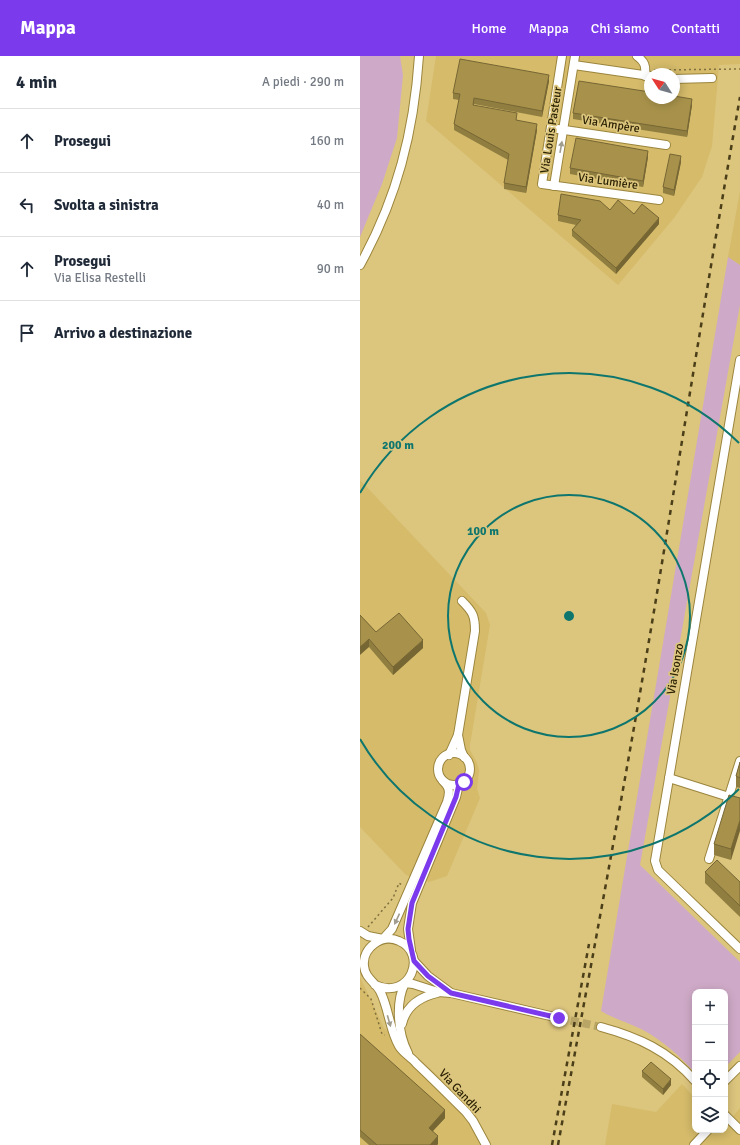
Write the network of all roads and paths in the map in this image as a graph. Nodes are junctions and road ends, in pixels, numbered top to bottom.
1 (420, 56) edge
2 (637, 56) edge
3 (562, 58) edge
4 (574, 61) edge
5 (646, 68) edge
6 (680, 69) edge
7 (740, 69) edge
8 (644, 75) edge
9 (712, 78) dead end
10 (680, 79) edge
11 (551, 128) junction
12 (564, 130) junction
13 (666, 145) dead end
14 (554, 186) junction
15 (659, 200) dead end
16 (360, 265) edge
17 (740, 360) edge
18 (462, 601) dead end
19 (458, 735) junction
20 (449, 754) junction
21 (464, 757) junction
22 (740, 761) edge
23 (669, 778) junction
24 (443, 781) junction
25 (459, 784) junction
26 (729, 797) junction
27 (709, 859) dead end
28 (410, 888) junction
29 (361, 932) edge
30 (383, 939) junction
31 (360, 949) edge
32 (740, 949) edge
33 (365, 956) junction
34 (413, 957) junction
35 (405, 983) junction
36 (376, 985) junction
37 (360, 988) edge
38 (438, 992) junction
39 (451, 993) junction
40 (559, 1018) tunnel mouth
41 (601, 1027) tunnel mouth
42 (401, 1028) junction
43 (396, 1040) junction
44 (411, 1057) junction
45 (740, 1066) edge
46 (692, 1078) edge
47 (728, 1078) edge
48 (728, 1118) edge
49 (740, 1130) edge
50 (705, 1133) edge
51 (486, 1145) edge
52 (694, 1145) edge

1 - 16 street
2 - 5 street
3 - 4 street
3 - 11 street, Via Louis Pasteur
4 - 8 street
4 - 12 street, Via Louis Pasteur
6 - 7 path
9 - 10 street
11 - 12 street, Via Ampère
11 - 14 street, Via Louis Pasteur
12 - 13 street, Via Ampère
14 -> 12 street, Via Louis Pasteur
14 - 15 street, Via Lumière
17 - 23 street, Via Isonzo
18 - 19 street
19 - 20 street
19 - 21 street
20 - 21 street
20 - 24 street
21 - 25 street
22 - 26 street
23 - 26 street
23 - 32 street, Via Isonzo
24 - 25 street
24 - 28 street
25 - 34 street
26 - 27 street
28 - 29 path
28 -> 30 street
29 - 30 street
30 - 33 street
30 - 34 street
31 - 33 street
33 - 36 street
34 - 35 street
34 - 39 street
35 - 36 street
35 - 38 street
35 - 42 street
36 -> 43 street
37 - 43 path
38 - 39 street
38 - 42 street
39 - 40 street
41 - 46 street
42 - 44 street
43 - 44 street, Via Gandhi
44 - 51 street, Via Gandhi
45 - 47 street
48 - 49 street
50 - 52 street

